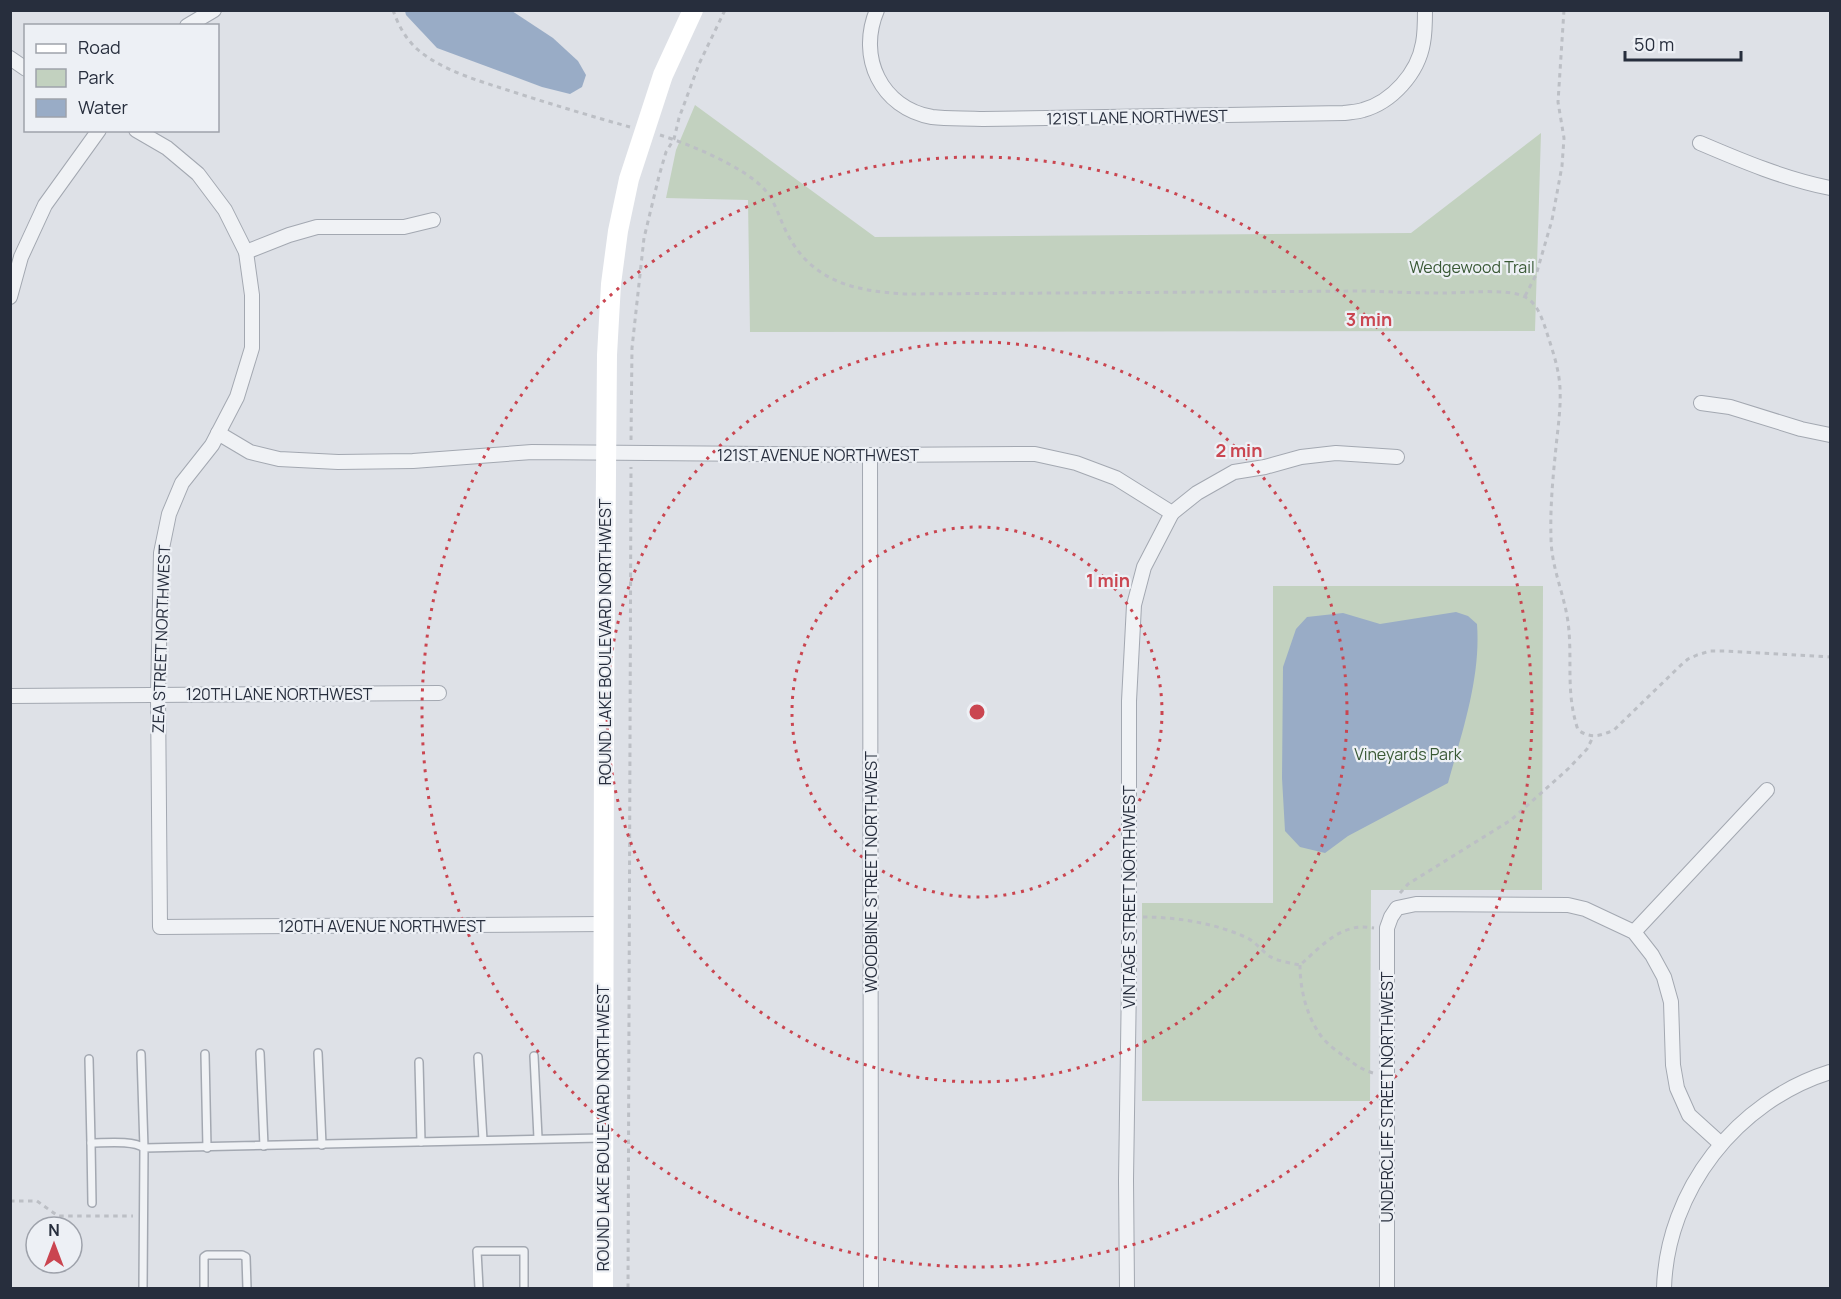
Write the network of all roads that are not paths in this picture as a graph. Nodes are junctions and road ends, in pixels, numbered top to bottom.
1 (214, 10) edge
2 (693, 10) edge
3 (877, 10) edge
4 (1425, 10) edge
5 (190, 24) edge
6 (10, 58) edge
7 (24, 68) edge
8 (98, 132) edge
9 (139, 132) edge
10 (1700, 143) dead end
11 (1830, 188) edge
12 (433, 220) dead end
13 (246, 252) junction
14 (10, 297) edge
15 (1701, 403) dead end
16 (218, 433) junction
17 (1830, 435) edge
18 (606, 452) junction
19 (870, 455) junction
20 (1397, 457) dead end
21 (1172, 513) junction
22 (439, 693) dead end
23 (158, 695) junction
24 (10, 696) edge
25 (1767, 790) dead end
26 (604, 924) junction
27 (160, 927) joint
28 (1634, 932) junction
29 (260, 1053) dead end
30 (318, 1053) dead end
31 (141, 1054) dead end
32 (205, 1054) dead end
33 (534, 1056) dead end
34 (478, 1057) dead end
35 (89, 1059) dead end
36 (419, 1062) dead end
37 (1830, 1072) edge
38 (538, 1138) junction
39 (604, 1138) junction
40 (483, 1140) junction
41 (421, 1142) junction
42 (91, 1143) junction
43 (1721, 1144) junction
44 (322, 1145) junction
45 (264, 1146) junction
46 (144, 1148) junction
47 (207, 1148) junction
48 (92, 1203) dead end
49 (143, 1288) edge
50 (204, 1288) edge
51 (247, 1288) edge
52 (479, 1288) edge
53 (524, 1288) edge
54 (603, 1288) edge
55 (871, 1288) edge
56 (1127, 1288) edge
57 (1387, 1288) edge
58 (1664, 1288) edge

1 - 5 street
2 - 18 main road, ROUND LAKE BOULEVARD NORTHWEST
3 - 4 street, 121ST LANE NORTHWEST
6 - 7 street
8 - 14 street
9 - 13 street, ZEA STREET NORTHWEST
10 - 11 street
12 - 13 street
13 - 16 street, ZEA STREET NORTHWEST
15 - 17 street
16 - 18 street, 121ST AVENUE NORTHWEST
16 - 23 street, ZEA STREET NORTHWEST
18 - 19 street, 121ST AVENUE NORTHWEST
18 - 26 main road, ROUND LAKE BOULEVARD NORTHWEST
19 - 21 street, 121ST AVENUE NORTHWEST
19 - 55 street, WOODBINE STREET NORTHWEST
20 - 21 street
21 - 56 street, VINTAGE STREET NORTHWEST
22 - 23 street, 120TH LANE NORTHWEST
23 - 24 street, 120TH LANE NORTHWEST
23 - 27 street, ZEA STREET NORTHWEST
25 - 28 street
26 - 27 street, 120TH AVENUE NORTHWEST
26 - 39 main road, ROUND LAKE BOULEVARD NORTHWEST
28 - 43 street
28 - 57 street, UNDERCLIFF STREET NORTHWEST
29 - 45 lane
30 - 44 lane
31 - 46 lane
32 - 47 lane
33 - 38 lane
34 - 40 lane
35 - 42 lane
36 - 41 lane
37 - 43 street
38 - 39 lane
38 - 40 lane
39 - 54 main road, ROUND LAKE BOULEVARD NORTHWEST
40 - 41 lane
41 - 44 lane
42 - 46 lane
42 - 48 lane
43 - 58 street
44 - 45 lane
45 - 47 lane
46 - 47 lane
46 - 49 lane
50 - 51 lane
52 - 53 lane

